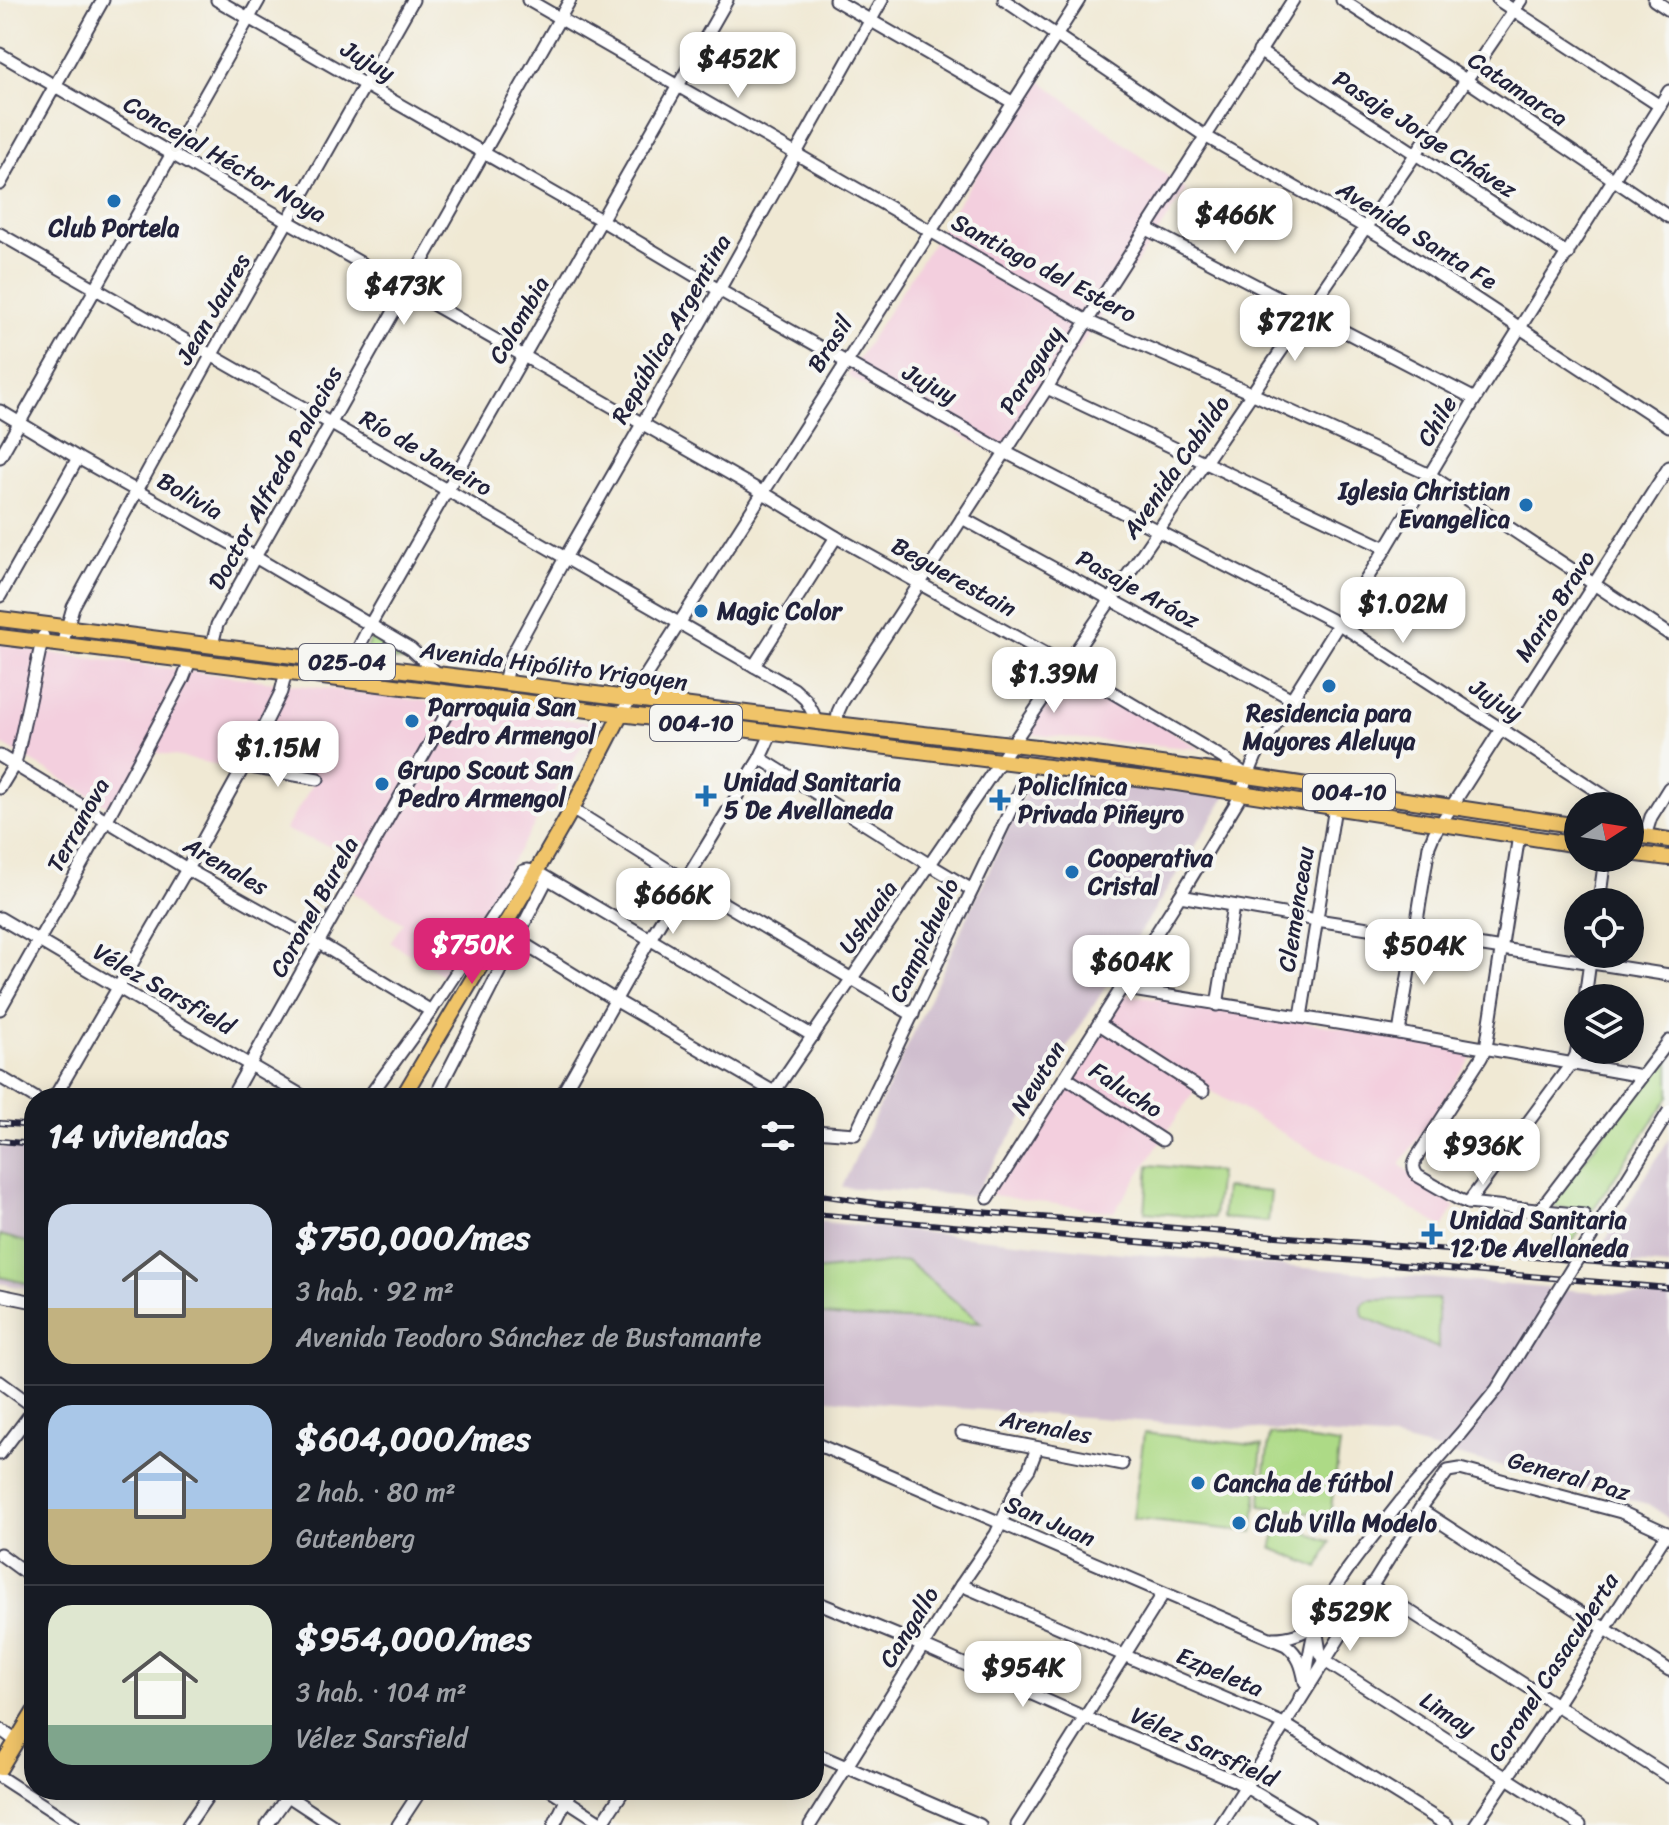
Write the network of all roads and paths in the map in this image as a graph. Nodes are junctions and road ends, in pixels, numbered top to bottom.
1 (103, 0) edge
2 (217, 0) edge
3 (259, 0) edge
4 (413, 0) edge
5 (528, 0) edge
6 (570, 0) edge
7 (727, 0) edge
8 (835, 0) edge
9 (882, 0) edge
10 (1004, 0) edge
11 (1079, 0) edge
12 (1293, 0) edge
13 (1342, 0) edge
14 (1498, 0) edge
15 (1654, 0) edge
16 (1518, 5) edge
17 (1669, 10) edge
18 (249, 18) junction
19 (560, 18) junction
20 (870, 20) junction
21 (1056, 36) junction
22 (1259, 51) junction
23 (0, 54) edge
24 (1466, 80) junction
25 (365, 84) junction
26 (55, 86) junction
27 (677, 86) junction
28 (1669, 91) edge
29 (1012, 102) junction
30 (1660, 106) junction
31 (1205, 136) junction
32 (484, 153) junction
33 (171, 154) junction
34 (796, 154) junction
35 (1416, 155) junction
36 (1614, 180) junction
37 (0, 184) edge
38 (1669, 217) edge
39 (601, 220) junction
40 (289, 222) junction
41 (1366, 228) junction
42 (1147, 229) junction
43 (931, 231) junction
44 (0, 234) edge
45 (1568, 254) junction
46 (406, 288) junction
47 (95, 289) junction
48 (719, 290) junction
49 (1308, 314) junction
50 (1087, 321) junction
51 (1521, 327) junction
52 (211, 356) junction
53 (524, 356) junction
54 (845, 362) junction
55 (1047, 388) junction
56 (1253, 394) junction
57 (1475, 399) junction
58 (0, 411) edge
59 (20, 422) junction
60 (330, 424) junction
61 (643, 424) junction
62 (1669, 426) edge
63 (1005, 452) junction
64 (0, 457) edge
65 (78, 458) junction
66 (1204, 463) junction
67 (1669, 467) edge
68 (1430, 475) junction
69 (137, 491) junction
70 (447, 491) junction
71 (762, 492) junction
72 (962, 518) junction
73 (1159, 530) junction
74 (836, 537) junction
75 (1386, 548) junction
76 (255, 557) junction
77 (565, 558) junction
78 (920, 583) junction
79 (1595, 584) junction
80 (0, 596) edge
81 (1111, 599) junction
82 (0, 619) edge
83 (677, 623) junction
84 (45, 624) junction
85 (1339, 624) junction
86 (370, 625) junction
87 (66, 626) junction
88 (1669, 634) edge
89 (0, 637) edge
90 (41, 643) junction
91 (62, 645) junction
92 (212, 645) junction
93 (190, 661) junction
94 (355, 663) junction
95 (1066, 665) junction
96 (754, 666) junction
97 (286, 672) junction
98 (437, 673) junction
99 (504, 682) junction
100 (452, 693) junction
101 (629, 698) junction
102 (1292, 699) junction
103 (621, 714) junction
104 (818, 722) junction
105 (837, 723) junction
106 (1501, 730) junction
107 (772, 732) junction
108 (1012, 745) junction
109 (0, 756) edge
110 (760, 758) junction
111 (1002, 761) junction
112 (1030, 764) junction
113 (14, 765) junction
114 (244, 766) junction
115 (1248, 776) junction
116 (318, 779) dead end
117 (0, 788) edge
118 (1669, 788) edge
119 (1598, 792) edge
120 (1241, 793) junction
121 (1335, 807) junction
122 (1450, 807) junction
123 (572, 809) junction
124 (106, 821) junction
125 (1440, 823) junction
126 (1564, 824) edge
127 (1644, 827) edge
128 (1519, 835) junction
129 (1644, 836) edge
130 (1669, 840) edge
131 (1564, 843) edge
132 (1644, 855) edge
133 (1669, 858) edge
134 (930, 865) junction
135 (187, 869) junction
136 (541, 875) junction
137 (686, 881) junction
138 (972, 890) junction
139 (1180, 896) junction
140 (1233, 906) junction
141 (0, 918) edge
142 (1317, 920) junction
143 (1416, 935) junction
144 (516, 939) junction
145 (650, 939) junction
146 (39, 941) junction
147 (319, 943) junction
148 (1502, 948) junction
149 (1564, 955) edge
150 (1637, 968) edge
151 (1669, 975) edge
152 (851, 980) junction
153 (118, 987) junction
154 (1120, 988) junction
155 (615, 1000) junction
156 (1217, 1005) junction
157 (0, 1009) edge
158 (431, 1011) junction
159 (913, 1015) junction
160 (1301, 1017) junction
161 (1099, 1024) junction
162 (1399, 1033) junction
163 (813, 1036) junction
164 (1669, 1041) edge
165 (1486, 1048) junction
166 (1564, 1062) edge
167 (1571, 1064) edge
168 (1577, 1064) edge
169 (250, 1065) junction
170 (1642, 1076) junction
171 (0, 1077) edge
172 (1065, 1077) junction
173 (60, 1088) edge
174 (237, 1088) edge
175 (289, 1088) edge
176 (375, 1088) edge
177 (408, 1088) edge
178 (440, 1088) edge
179 (566, 1088) edge
180 (760, 1088) edge
181 (777, 1088) edge
182 (24, 1091) edge
183 (1203, 1091) dead end
184 (1669, 1111) edge
185 (824, 1132) edge
186 (1162, 1140) dead end
187 (988, 1198) dead end
188 (1468, 1203) junction
189 (1539, 1211) junction
190 (1584, 1215) dead end
191 (0, 1295) edge
192 (24, 1300) edge
193 (0, 1382) edge
194 (24, 1400) edge
195 (24, 1422) edge
196 (962, 1433) dead end
197 (824, 1447) edge
198 (1037, 1448) junction
199 (0, 1454) edge
200 (1122, 1464) dead end
201 (1420, 1509) junction
202 (1001, 1523) junction
203 (1668, 1533) edge
204 (0, 1554) edge
205 (24, 1572) edge
206 (961, 1585) junction
207 (1370, 1586) junction
208 (1163, 1594) junction
209 (824, 1605) edge
210 (1317, 1623) junction
211 (1605, 1629) junction
212 (1269, 1638) junction
213 (923, 1646) junction
214 (1125, 1655) junction
215 (1325, 1661) junction
216 (1669, 1670) edge
217 (1305, 1682) junction
218 (1299, 1702) junction
219 (1556, 1705) junction
220 (1084, 1717) junction
221 (1284, 1724) junction
222 (24, 1728) edge
223 (0, 1729) edge
224 (16, 1741) junction
225 (824, 1757) edge
226 (847, 1767) junction
227 (0, 1768) edge
228 (0, 1777) edge
229 (1669, 1777) edge
230 (1507, 1778) junction
231 (1245, 1786) junction
232 (24, 1793) edge
233 (35, 1800) edge
234 (205, 1800) edge
235 (281, 1800) edge
236 (297, 1800) edge
237 (414, 1800) edge
238 (565, 1800) edge
239 (575, 1800) edge
240 (618, 1800) edge
241 (603, 1824) edge
242 (74, 1825) edge
243 (188, 1825) edge
244 (267, 1825) edge
245 (332, 1825) edge
246 (398, 1825) edge
247 (554, 1825) edge
248 (810, 1825) edge
249 (980, 1825) edge
250 (1017, 1825) edge
251 (1221, 1825) edge
252 (1309, 1825) edge
253 (1447, 1825) edge
254 (1475, 1825) edge
255 (1580, 1825) edge

1 - 26 street
2 - 18 street, Jujuy
3 - 18 street
4 - 25 street, Jean Jaures
5 - 19 street, Santiago del Estero
6 - 19 street, Doctor Alfredo Palacios
7 - 27 street, Colombia
8 - 20 street
9 - 20 street, República Argentina
10 - 21 street, Avenida Santa Fe
11 - 21 street, Brasil
12 - 22 street, Paraguay
13 - 24 street, Catamarca
14 - 16 street
15 - 17 street
16 - 24 street, Avenida Cabildo
16 - 30 street
18 - 25 street, Jujuy
18 - 33 street
19 - 27 street, Santiago del Estero
19 - 32 street, Doctor Alfredo Palacios
20 - 29 street
20 - 34 street, República Argentina
21 - 29 street, Brasil
21 - 31 street, Avenida Santa Fe
22 - 31 street, Paraguay
22 - 35 street, Pasaje Jorge Chávez
23 - 26 street, Concejal Héctor Noya
24 - 35 street, Avenida Cabildo
24 - 36 street, Catamarca
25 - 32 street, Jujuy
25 - 40 street, Jean Jaures
26 - 33 street, Concejal Héctor Noya
26 - 37 street
27 - 34 street, Santiago del Estero
27 - 39 street, Colombia
28 - 30 street, Chile
29 - 43 street, Brasil
30 - 36 street, Chile
31 - 41 street, Avenida Santa Fe
31 - 42 street, Paraguay
32 - 39 street, Jujuy
32 - 46 street, Doctor Alfredo Palacios
33 - 40 street, Concejal Héctor Noya
33 - 47 street
34 - 43 street, Santiago del Estero
34 - 48 street, República Argentina
35 - 41 street, Avenida Cabildo
35 - 45 street, Pasaje Jorge Chávez
36 - 38 street, Catamarca
36 - 45 street, Chile
39 - 48 street, Jujuy
39 - 53 street, Colombia
40 - 46 street, Concejal Héctor Noya
40 - 52 street, Jean Jaures
41 - 49 street, Avenida Cabildo
41 - 51 street, Avenida Santa Fe
42 - 49 street
42 - 50 street, Paraguay
43 - 50 street, Santiago del Estero
43 - 54 street, Brasil
44 - 47 street, Río de Janeiro
45 - 51 street, Chile
46 - 53 street, Concejal Héctor Noya
46 - 60 street, Doctor Alfredo Palacios
47 - 52 street, Río de Janeiro
47 - 59 street
48 - 54 street, Jujuy
48 - 61 street, República Argentina
49 - 56 street, Avenida Cabildo
49 - 57 street
50 - 55 street, Paraguay
50 - 56 street, Santiago del Estero
51 - 57 street, Chile
51 - 62 street, Avenida Santa Fe
52 - 60 street, Río de Janeiro
52 - 69 street, Jean Jaures
53 - 61 street, Concejal Héctor Noya
53 - 70 street, Colombia
54 - 63 street, Jujuy
54 - 71 street, Brasil
55 - 63 street, Paraguay
55 - 66 street
56 - 66 street, Avenida Cabildo
56 - 68 street, Santiago del Estero
57 - 68 street, Chile
58 - 59 street, Bolivia
59 - 64 street
59 - 65 street, Bolivia
60 - 70 street, Río de Janeiro
60 - 76 street, Doctor Alfredo Palacios
61 - 71 street, Concejal Héctor Noya
61 - 77 street, República Argentina
63 - 72 street, Paraguay
63 - 73 street, Jujuy
65 - 69 street, Bolivia
65 - 80 street
66 - 73 street, Avenida Cabildo
66 - 75 street
67 - 79 street, Mario Bravo
68 - 75 street, Chile
68 - 79 street, Santiago del Estero
69 - 76 street, Bolivia
69 - 87 street, Jean Jaures
70 - 77 street, Río de Janeiro
70 - 86 street, Colombia
71 - 74 street, Beguerestain
71 - 83 street, Brasil
72 - 78 street, Paraguay
72 - 81 street, Pasaje Aráoz
73 - 81 street, Avenida Cabildo
73 - 85 street, Jujuy
74 - 78 street, Beguerestain
74 - 96 street
75 - 85 street, Chile
76 - 86 street, Bolivia
76 - 92 street, Doctor Alfredo Palacios
77 - 83 street, Río de Janeiro
77 - 99 street, República Argentina
78 - 95 street, Beguerestain
78 - 105 street, Paraguay
79 - 88 street, Santiago del Estero
79 - 106 street, Mario Bravo
81 - 95 street, Avenida Cabildo
81 - 102 street, Pasaje Aráoz
82 - 84 main road, Avenida Hipólito Yrigoyen / 025-04
83 - 96 street, Río de Janeiro
83 - 101 street, Brasil
84 - 87 main road, Avenida Hipólito Yrigoyen / 025-04
84 - 90 street
85 - 102 street, Chile
85 - 106 street, Jujuy
86 - 94 street, Colombia
86 - 98 street, Bolivia
87 - 91 street, Jean Jaures
87 - 92 main road, Avenida Hipólito Yrigoyen / 025-04
89 - 90 main road, Avenida Hipólito Yrigoyen / 025-04
90 - 91 main road, Avenida Hipólito Yrigoyen / 025-04
90 - 113 street
91 - 93 main road, Avenida Hipólito Yrigoyen / 025-04
92 - 94 main road, Avenida Hipólito Yrigoyen / 025-04
93 - 97 main road, Avenida Hipólito Yrigoyen / 025-04
93 - 124 street, Terranova
94 - 98 main road, Avenida Hipólito Yrigoyen / 025-04
95 - 108 street, Avenida Cabildo
95 - 115 street, Beguerestain
96 - 104 street, Río de Janeiro
97 - 100 main road, Avenida Hipólito Yrigoyen / 025-04
97 - 114 street
98 - 99 main road, Avenida Hipólito Yrigoyen / 025-04
99 - 101 main road, Avenida Hipólito Yrigoyen / 025-04
100 - 103 main road, Avenida Hipólito Yrigoyen / 025-04
100 - 147 street, Coronel Burela
101 - 103 street, Brasil
101 - 104 main road, Avenida Hipólito Yrigoyen / 004-10
102 - 115 street, Chile
103 - 107 main road, Avenida Hipólito Yrigoyen / 004-10
103 - 123 main road
104 - 105 main road, Avenida Hipólito Yrigoyen / 004-10
105 - 108 main road, Avenida Hipólito Yrigoyen / 004-10
106 - 119 street, Jujuy
106 - 122 street, Mario Bravo
107 - 110 street
107 - 111 main road, Avenida Hipólito Yrigoyen / 004-10
108 - 111 street, Avenida Cabildo
108 - 115 main road, Avenida Hipólito Yrigoyen / 004-10
109 - 113 street, Arenales
110 - 134 street
110 - 137 street
111 - 112 main road, Avenida Hipólito Yrigoyen / 004-10
111 - 134 street, Ushuaia
112 - 120 main road, Avenida Hipólito Yrigoyen / 004-10
112 - 138 street, Campichuelo
113 - 117 street
113 - 124 street, Arenales
114 - 116 street
114 - 135 street
115 - 120 street, Newton
115 - 122 main road, Avenida Hipólito Yrigoyen / 004-10
118 - 127 street
120 - 121 main road, Avenida Hipólito Yrigoyen / 004-10
120 - 139 street, Newton
121 - 125 main road, Avenida Hipólito Yrigoyen / 004-10
121 - 142 street, Clemenceau
122 - 125 street
122 - 126 main road, Avenida Hipólito Yrigoyen / 004-10
123 - 136 main road
123 - 137 street
124 - 135 street, Arenales
124 - 146 street, Terranova
125 - 128 main road, Avenida Hipólito Yrigoyen / 004-10
125 - 143 street
128 - 131 main road, Avenida Hipólito Yrigoyen / 004-10
128 - 148 street
129 - 130 main road
132 - 133 main road
134 - 138 street
134 - 152 street, Ushuaia
135 - 147 street, Arenales
135 - 153 street
136 - 144 street
136 - 145 street
136 - 158 street
136 - 177 main road
137 - 145 street
137 - 152 street
138 - 159 street, Campichuelo
139 - 140 street
139 - 154 street, Newton
140 - 142 street
140 - 156 street
141 - 146 street, Vélez Sarsfield
142 - 143 street
142 - 160 street, Clemenceau
143 - 148 street
143 - 162 street
144 - 155 street
144 - 178 street
145 - 155 street
145 - 163 street
146 - 153 street, Vélez Sarsfield
146 - 157 street, Terranova
147 - 158 street, Arenales
147 - 169 street, Coronel Burela
148 - 149 street
148 - 165 street
150 - 151 street
152 - 159 street
152 - 163 street, Ushuaia
153 - 169 street, Vélez Sarsfield
153 - 173 street
154 - 156 street
154 - 161 street, Newton
155 - 179 street
155 - 180 street
156 - 160 street
158 - 176 street
159 - 185 street, Campichuelo
160 - 162 street
161 - 172 street, Newton
161 - 183 street
162 - 165 street
163 - 181 street, Ushuaia
164 - 170 street
165 - 166 street
165 - 188 street
167 - 188 street
168 - 170 street
169 - 174 street, Coronel Burela
169 - 175 street, Vélez Sarsfield
170 - 189 street
171 - 182 street
172 - 186 street, Falucho
172 - 187 street, Newton
184 - 210 street, bridge
188 - 189 street
189 - 190 street
191 - 192 street
193 - 194 street
195 - 199 street
196 - 198 street, Arenales
197 - 202 street, San Juan
198 - 200 street, Arenales
198 - 202 street, Cangallo
201 - 203 street, General Paz
201 - 207 street
201 - 211 street
202 - 206 street, Cangallo
202 - 208 street, San Juan
203 - 211 street, Coronel Casacuberta
204 - 205 street
206 - 213 street, Cangallo
206 - 214 street, Ezpeleta
207 - 215 street
207 - 219 street
208 - 212 street, San Juan
208 - 214 street
209 - 213 street, Vélez Sarsfield
210 - 212 street
210 - 215 street
210 - 217 street
211 - 216 street
211 - 219 street, Coronel Casacuberta
212 - 217 street, San Juan
213 - 220 street, Vélez Sarsfield
213 - 226 street, Cangallo
214 - 220 street
214 - 221 street, Ezpeleta
215 - 218 street
215 - 230 street, Limay
217 - 218 street
218 - 221 street
219 - 229 street
219 - 230 street, Coronel Casacuberta
220 - 231 street, Vélez Sarsfield
220 - 250 street
221 - 231 street
221 - 253 street, Ezpeleta
222 - 224 main road
223 - 224 street
224 - 227 main road
225 - 226 street
226 - 248 street, Cangallo
226 - 249 street
228 - 232 street
230 - 254 street, Coronel Casacuberta
230 - 255 street, Limay
231 - 251 street
231 - 252 street, Vélez Sarsfield
233 - 242 street
234 - 243 street
235 - 244 street
236 - 245 street
237 - 246 street
238 - 247 street
239 - 241 street
240 - 241 street

